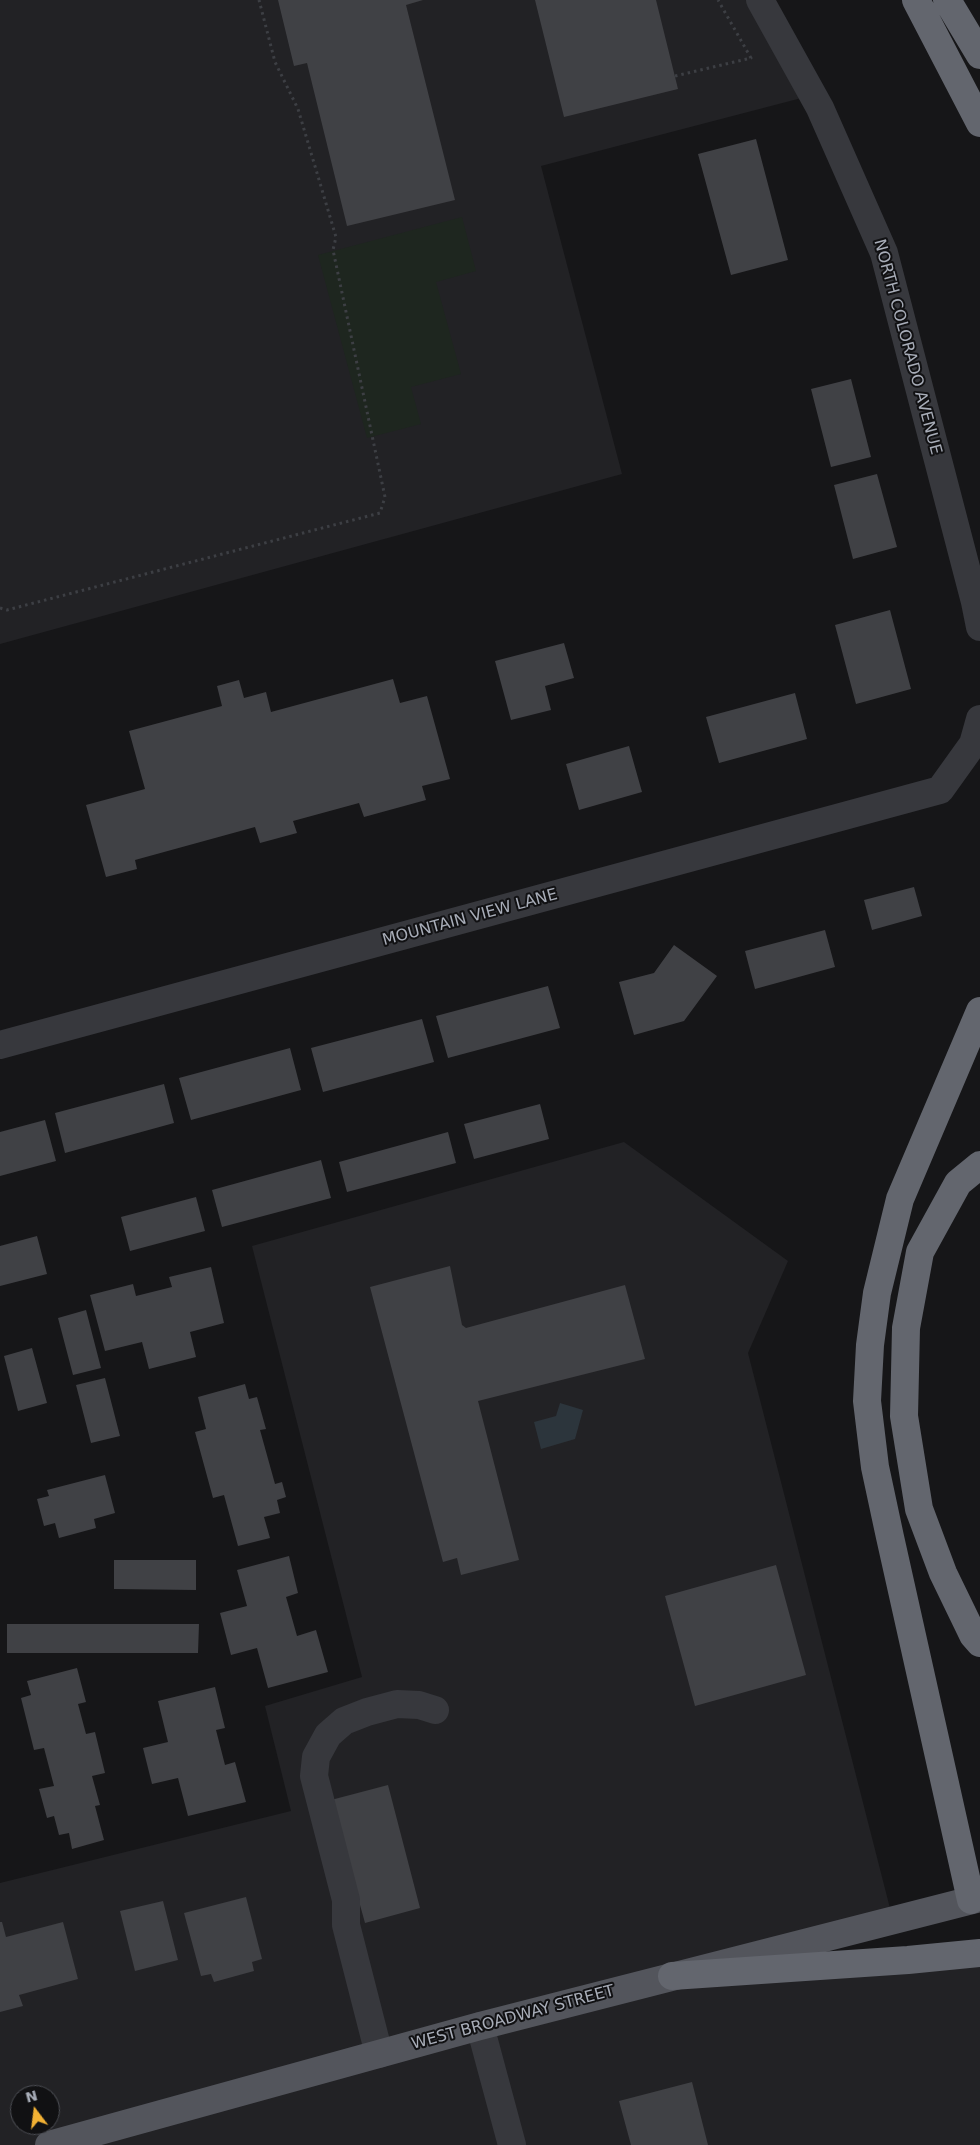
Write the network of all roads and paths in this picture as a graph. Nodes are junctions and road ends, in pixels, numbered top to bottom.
1 (259, 0) edge
2 (718, 0) edge
3 (760, 0) edge
4 (916, 0) edge
5 (947, 0) edge
6 (980, 55) edge
7 (675, 76) dead end
8 (980, 123) edge
9 (0, 608) edge
10 (980, 627) edge
11 (980, 718) edge
12 (980, 1011) edge
13 (0, 1045) edge
14 (980, 1165) edge
15 (980, 1644) edge
16 (435, 1710) dead end
17 (976, 1899) edge
18 (980, 1953) edge
19 (672, 1976) junction
20 (480, 2026) junction
21 (379, 2054) junction
22 (49, 2145) edge
23 (512, 2145) edge

1 - 9 path
2 - 7 path
3 - 10 street, NORTH COLORADO AVENUE
4 - 8 highway
5 - 6 highway
11 - 13 street, MOUNTAIN VIEW LANE
12 - 17 highway
14 - 15 highway
16 - 21 street
17 - 19 main road, WEST BROADWAY STREET
18 - 19 highway
19 - 20 main road, WEST BROADWAY STREET
20 - 21 main road, WEST BROADWAY STREET
20 - 23 street
21 - 22 main road, WEST BROADWAY STREET

